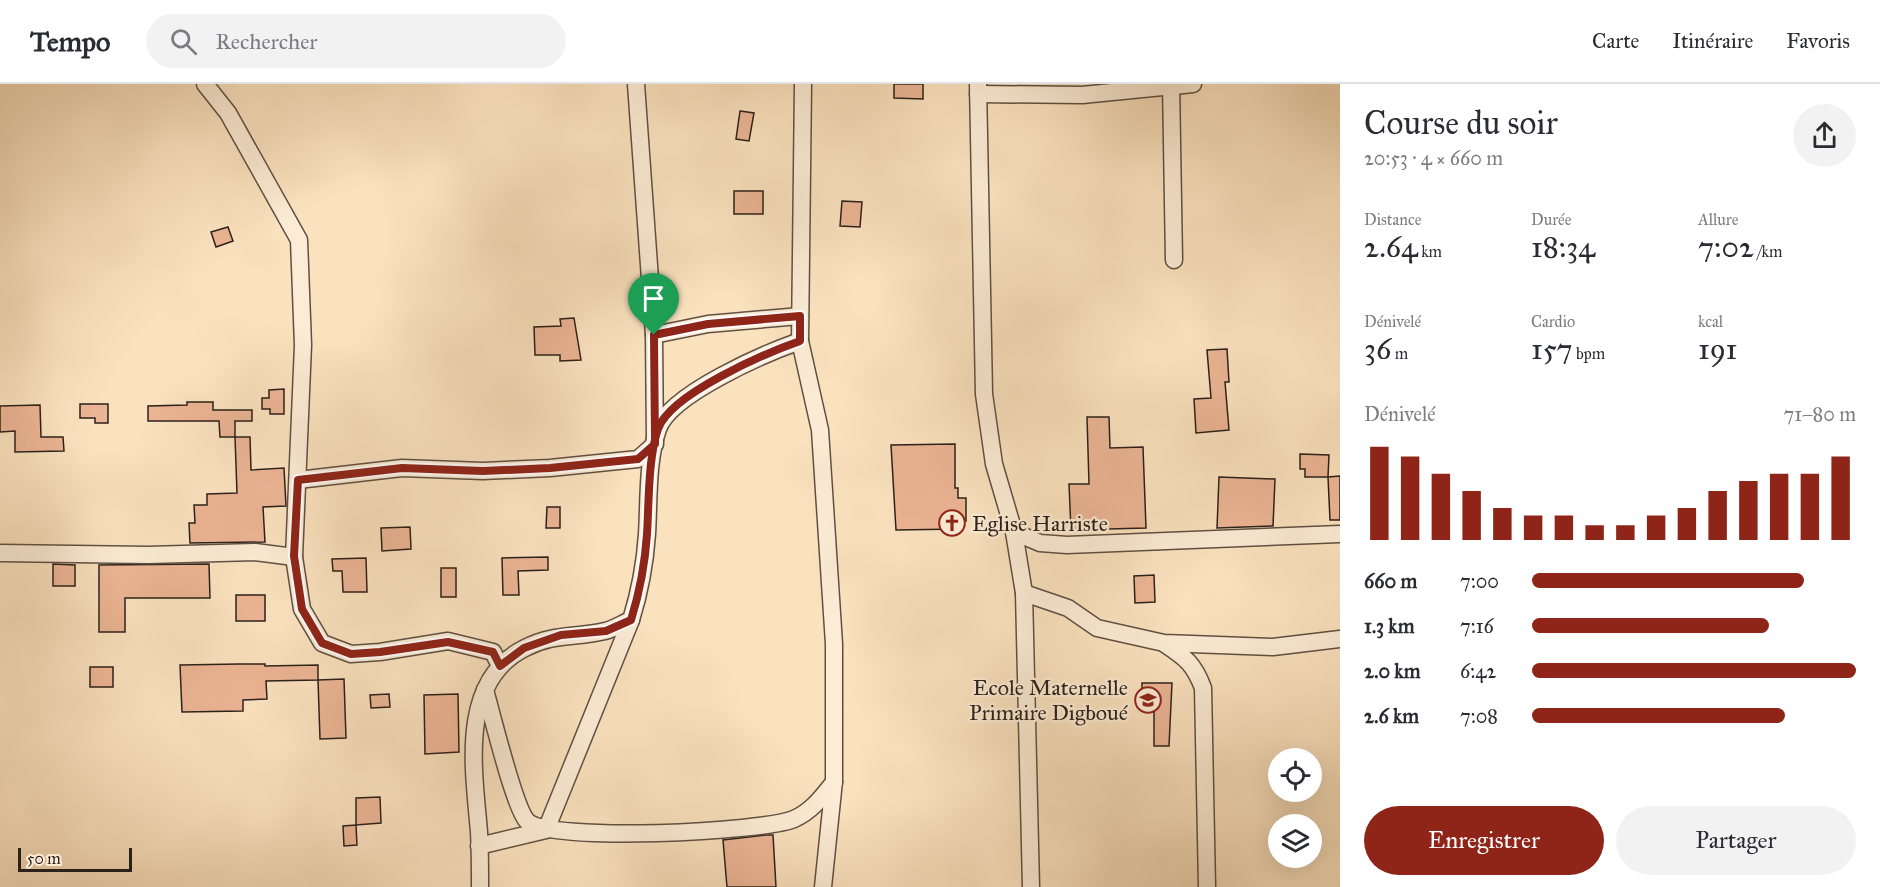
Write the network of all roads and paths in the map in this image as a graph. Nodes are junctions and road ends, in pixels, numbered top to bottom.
1 (204, 84) edge
2 (636, 84) edge
3 (803, 84) edge
4 (1193, 84) edge
5 (1171, 86) edge
6 (978, 89) edge
7 (1174, 260) dead end
8 (800, 316) junction
9 (654, 335) junction
10 (800, 341) junction
11 (655, 444) junction
12 (298, 480) junction
13 (1014, 532) junction
14 (1340, 534) edge
15 (0, 553) edge
16 (294, 556) junction
17 (1024, 593) junction
18 (631, 620) junction
19 (1340, 639) edge
20 (1164, 643) junction
21 (500, 666) junction
22 (485, 689) junction
23 (834, 781) junction
24 (546, 830) junction
25 (479, 846) junction
26 (480, 887) edge
27 (823, 887) edge
28 (1031, 887) edge
29 (1207, 887) edge

1 - 12 street
2 - 9 street
3 - 8 street
4 - 5 street
5 - 6 street
5 - 7 street
6 - 13 street
8 - 9 street
8 - 10 street
9 - 11 street
10 - 11 street
10 - 23 street
11 - 12 street
11 - 18 street
12 - 16 street
13 - 14 street
13 - 17 street
15 - 16 street
16 - 21 street
17 - 20 street
17 - 28 street
18 - 21 street
18 - 24 street
19 - 20 street
20 - 29 street
21 - 22 street
22 - 24 street
22 - 25 street
23 - 24 street
23 - 27 street
24 - 25 street
25 - 26 street

